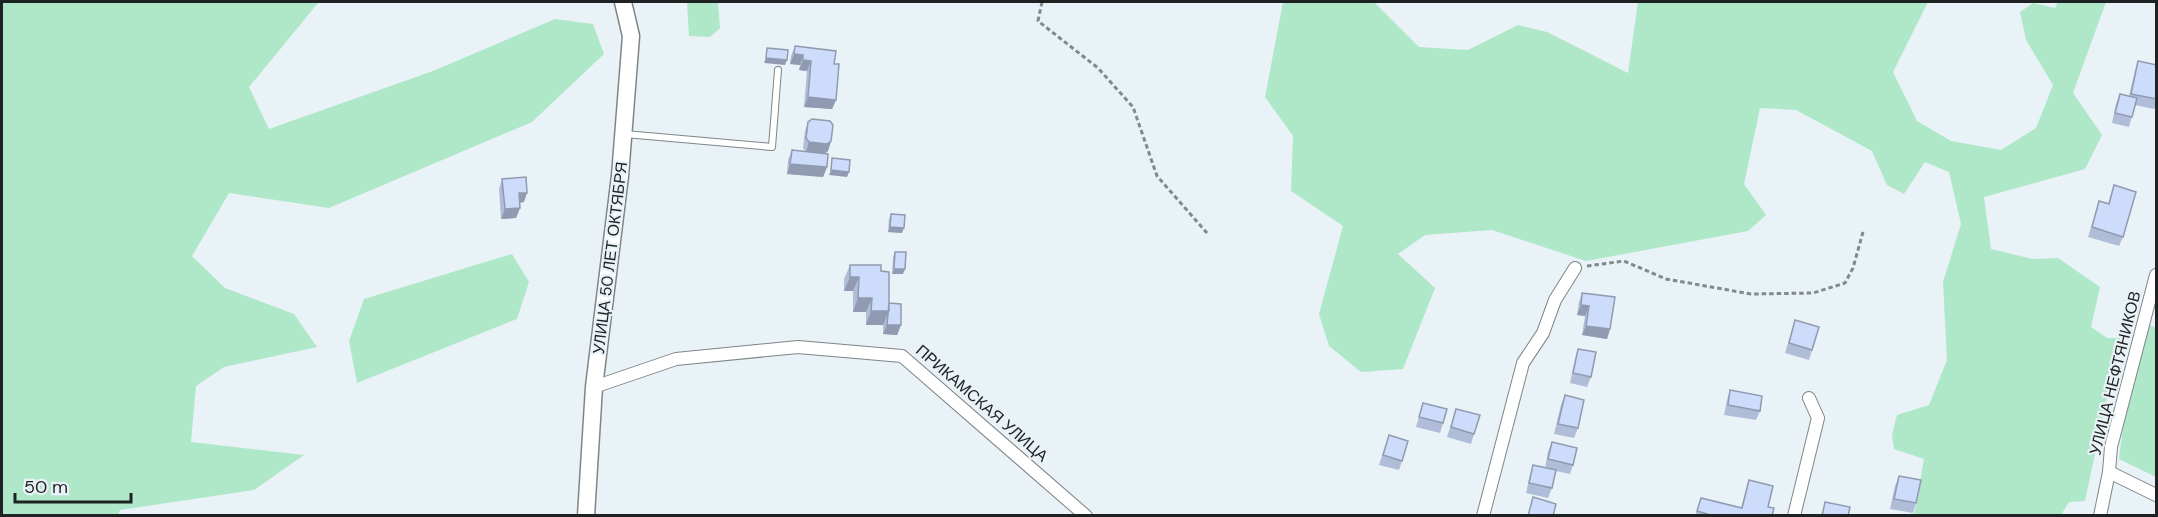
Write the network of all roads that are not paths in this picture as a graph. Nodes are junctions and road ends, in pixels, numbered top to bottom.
1 (623, 2) edge
2 (778, 70) dead end
3 (624, 134) junction
4 (1575, 268) road end
5 (2157, 275) edge
6 (2144, 318) junction
7 (2157, 323) edge
8 (594, 387) junction
9 (1809, 398) dead end
10 (2109, 472) junction
11 (2157, 495) edge
12 (586, 516) edge
13 (1086, 516) edge
14 (1483, 516) edge
15 (1794, 516) edge
16 (2100, 516) edge

1 - 3 main road, УЛИЦА 50 ЛЕТ ОКТЯБРЯ
2 - 3 lane
3 - 8 main road, УЛИЦА 50 ЛЕТ ОКТЯБРЯ
4 - 14 street
5 - 6 street, УЛИЦА НЕФТЯНИКОВ
6 - 7 street
6 - 10 street, УЛИЦА НЕФТЯНИКОВ
8 - 12 main road, УЛИЦА 50 ЛЕТ ОКТЯБРЯ
8 - 13 street, ПРИКАМСКАЯ УЛИЦА
9 - 15 street
10 - 11 street
10 - 16 street, УЛИЦА НЕФТЯНИКОВ

